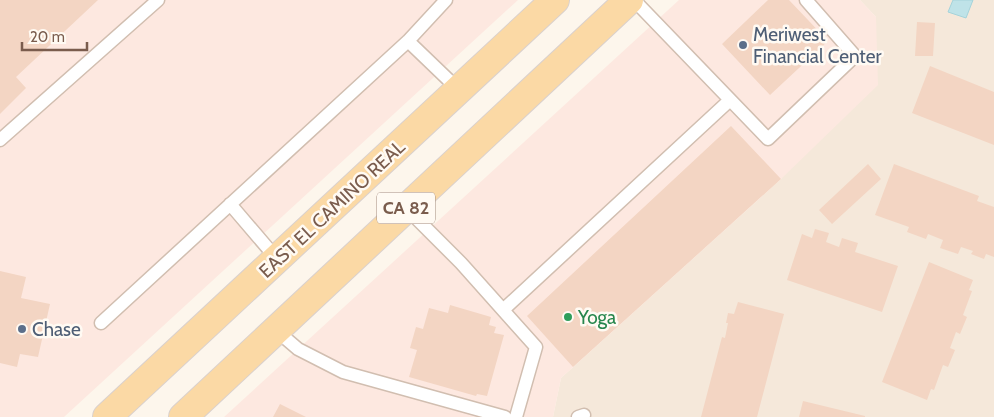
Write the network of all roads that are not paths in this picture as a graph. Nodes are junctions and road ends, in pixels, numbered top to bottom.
1 (158, 0) edge
2 (446, 0) edge
3 (555, 0) edge
4 (629, 0) edge
5 (634, 0) edge
6 (806, 0) edge
7 (408, 41) junction
8 (459, 90) junction
9 (730, 100) junction
10 (0, 140) edge
11 (230, 204) junction
12 (406, 208) junction
13 (277, 259) junction
14 (503, 310) junction
15 (101, 323) dead end
16 (277, 330) junction
17 (108, 417) edge
18 (183, 417) edge
19 (505, 417) edge
20 (516, 417) edge

1 - 10 lane
2 - 7 lane
3 - 8 main road, EAST EL CAMINO REAL / CA 82
4 - 12 main road, CA 82
5 - 9 lane
6 - 9 lane
7 - 8 lane
7 - 11 lane
8 - 13 main road, EAST EL CAMINO REAL / CA 82
9 - 14 lane
11 - 13 lane
11 - 15 lane
12 - 14 lane
12 - 16 main road, CA 82
13 - 17 main road, EAST EL CAMINO REAL / CA 82
14 - 20 lane
16 - 18 main road, CA 82
16 - 19 lane

